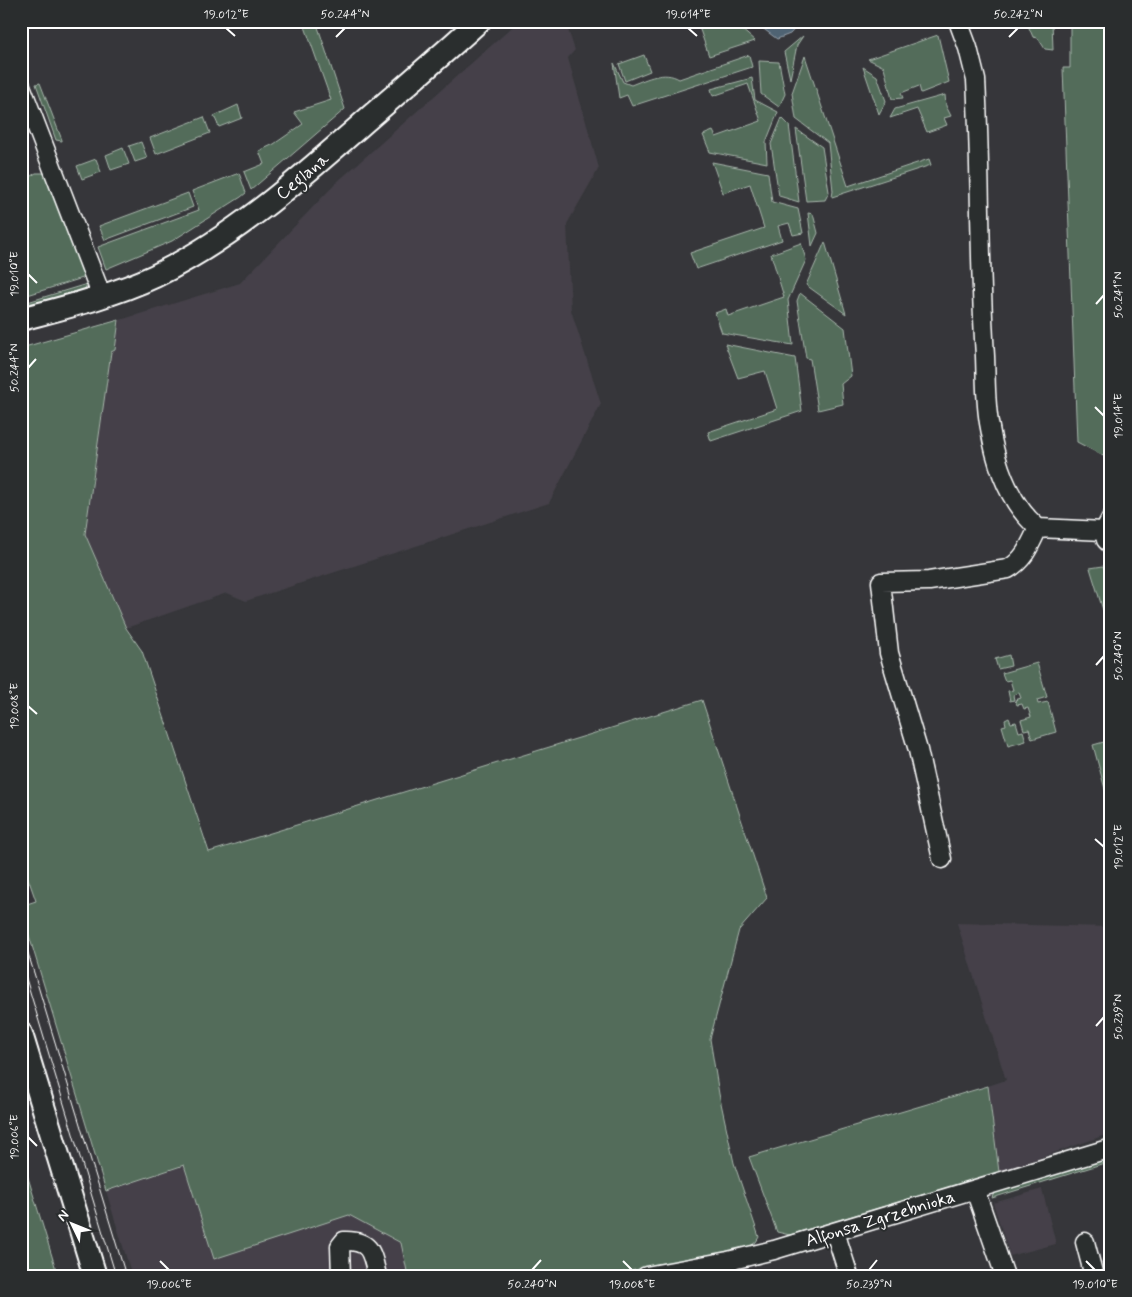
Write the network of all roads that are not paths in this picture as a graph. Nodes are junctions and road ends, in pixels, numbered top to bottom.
1 (479, 21) edge
2 (958, 21) edge
3 (21, 86) edge
4 (102, 297) junction
5 (21, 319) edge
6 (1038, 528) junction
7 (1109, 532) edge
8 (942, 859) dead end
9 (21, 1034) edge
10 (1111, 1148) edge
11 (975, 1190) junction
12 (835, 1232) junction
13 (1085, 1242) dead end
14 (95, 1276) edge
15 (340, 1276) edge
16 (377, 1276) edge
17 (646, 1276) edge
18 (849, 1276) edge
19 (1004, 1276) edge
20 (1094, 1276) edge

1 - 4 street, Ceglana
2 - 6 street
3 - 4 street
4 - 5 street, Ceglana
6 - 7 street
6 - 8 street
9 - 14 street
10 - 11 street, Alfonsa Zgrzebnioka
11 - 12 street, Alfonsa Zgrzebnioka
11 - 19 street
12 - 17 street, Alfonsa Zgrzebnioka
12 - 18 street
13 - 20 street
15 - 16 street

